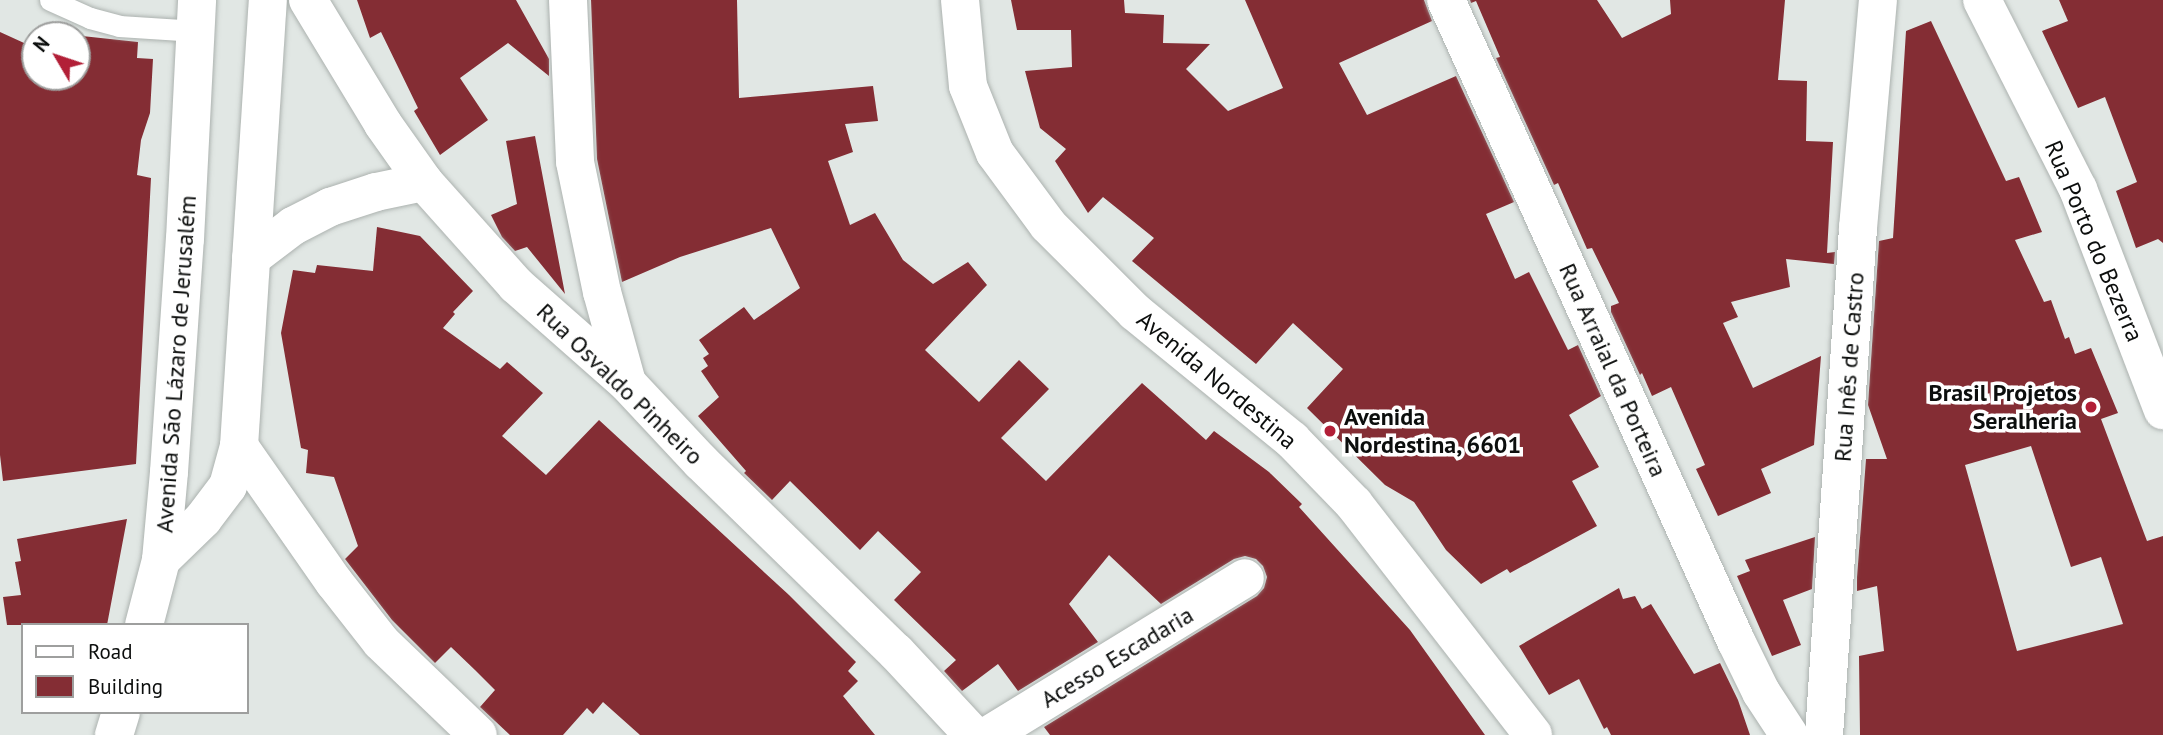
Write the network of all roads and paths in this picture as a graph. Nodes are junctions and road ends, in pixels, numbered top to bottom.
1 (50, 0) edge
2 (268, 0) edge
3 (308, 0) edge
4 (568, 0) edge
5 (960, 0) edge
6 (1446, 0) edge
7 (1878, 0) edge
8 (1982, 0) edge
9 (197, 16) edge
10 (424, 182) junction
11 (251, 258) junction
12 (627, 383) junction
13 (2163, 410) edge
14 (239, 446) junction
15 (161, 560) junction
16 (1245, 578) dead end
17 (145, 623) edge
18 (120, 714) edge
19 (114, 735) edge
20 (478, 735) edge
21 (973, 735) edge
22 (989, 735) edge
23 (1532, 735) edge
24 (1789, 735) edge
25 (1824, 735) edge

1 - 9 lane
2 - 11 street, Avenida São Lázaro de Jerusalém
3 - 10 street, Rua Osvaldo Pinheiro
4 - 12 street
5 - 23 street, Avenida Nordestina
6 - 24 street, Rua Arraial da Porteira
7 - 25 street, Rua Inês de Castro
8 - 13 street, Rua Porto do Bezerra
9 - 15 street, Avenida São Lázaro de Jerusalém
10 - 11 street
10 - 12 street, Rua Osvaldo Pinheiro
11 - 14 street, Avenida São Lázaro de Jerusalém
12 - 21 street, Rua Osvaldo Pinheiro
14 - 15 street, Avenida São Lázaro de Jerusalém
14 - 20 street
15 - 17 street
16 - 22 street, Acesso Escadaria
18 - 19 street

